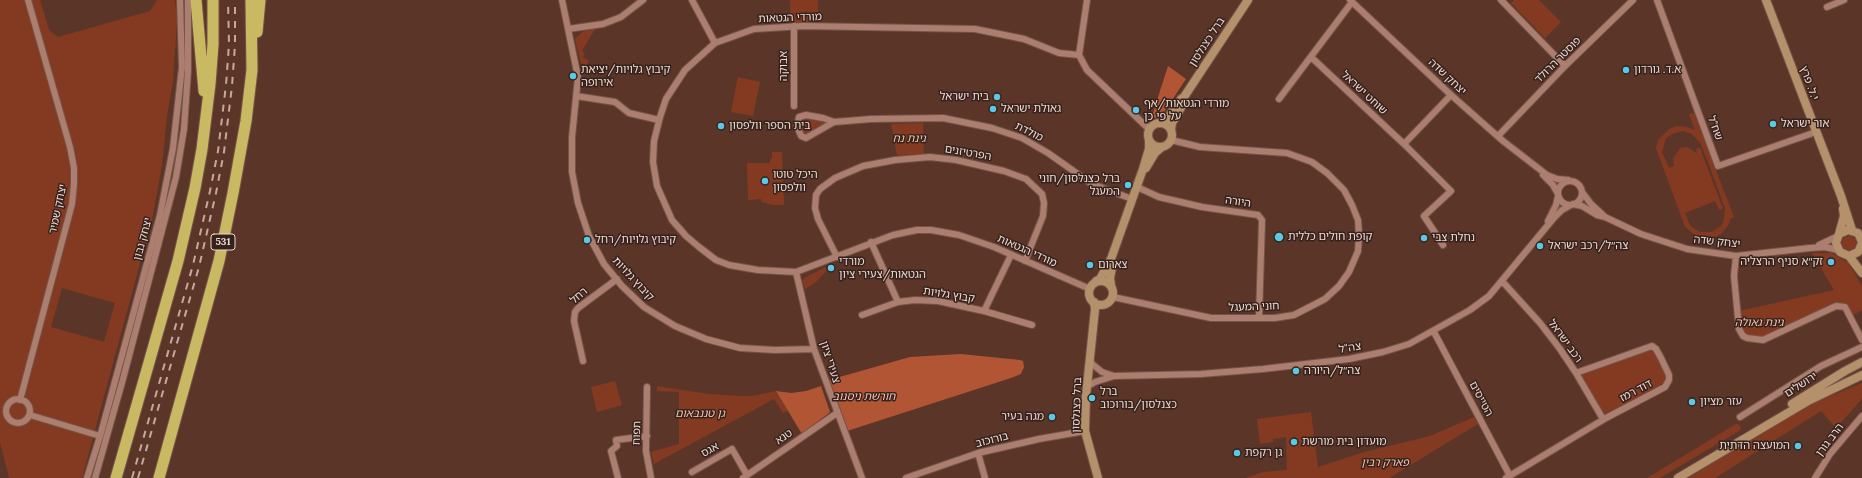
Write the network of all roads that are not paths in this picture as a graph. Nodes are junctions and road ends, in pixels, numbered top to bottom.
1 (28, 0) edge
2 (180, 0) edge
3 (188, 0) edge
4 (196, 0) edge
5 (213, 0) edge
6 (251, 0) edge
7 (260, 0) edge
8 (562, 0) edge
9 (643, 0) edge
10 (692, 0) edge
11 (1087, 0) edge
12 (1248, 0) edge
13 (1501, 0) edge
14 (1633, 0) edge
15 (1657, 0) edge
16 (1766, 0) edge
17 (1844, 0) edge
18 (1351, 1) edge
19 (1827, 6) dead end
20 (794, 26) junction
21 (568, 29) junction
22 (715, 43) junction
23 (1079, 55) junction
24 (1311, 57) junction
25 (1565, 66) junction
26 (252, 70) junction
27 (1451, 95) junction
28 (576, 96) junction
29 (1184, 97) junction
30 (1279, 99) dead end
31 (794, 106) dead end
32 (207, 118) junction
33 (659, 120) junction
34 (834, 122) junction
35 (1160, 124) junction
36 (1150, 130) junction
37 (1171, 130) junction
38 (1816, 132) junction
39 (1498, 136) junction
40 (1171, 140) junction
41 (1149, 141) junction
42 (1404, 144) junction
43 (1162, 147) junction
44 (1534, 165) junction
45 (1143, 169) junction
46 (1568, 180) junction
47 (1137, 187) junction
48 (1582, 192) junction
49 (1558, 195) junction
50 (1841, 196) junction
51 (1132, 198) junction
52 (1572, 205) junction
53 (1605, 217) junction
54 (1543, 229) junction
55 (1852, 230) junction
56 (1838, 235) junction
57 (871, 242) junction
58 (1443, 245) dead end
59 (1862, 247) edge
60 (1810, 248) junction
61 (1838, 250) junction
62 (1011, 255) junction
63 (1736, 256) junction
64 (1849, 256) junction
65 (837, 257) junction
66 (1111, 259) junction
67 (1025, 261) junction
68 (796, 272) junction
69 (1862, 273) edge
70 (617, 279) junction
71 (1096, 281) junction
72 (1502, 281) junction
73 (1111, 285) junction
74 (1090, 289) junction
75 (1113, 297) junction
76 (898, 302) junction
77 (1094, 302) junction
78 (1104, 305) junction
79 (984, 311) junction
80 (862, 315) dead end
81 (1259, 318) junction
82 (1032, 325) dead end
83 (1093, 332) junction
84 (1434, 332) junction
85 (1862, 340) edge
86 (1862, 347) edge
87 (814, 349) junction
88 (583, 361) dead end
89 (1862, 362) edge
90 (1091, 363) junction
91 (1576, 373) junction
92 (1862, 375) edge
93 (1114, 376) junction
94 (1088, 386) junction
95 (647, 387) dead end
96 (20, 400) junction
97 (837, 413) junction
98 (30, 415) junction
99 (1862, 416) edge
100 (1740, 417) dead end
101 (1603, 420) junction
102 (1085, 431) junction
103 (1754, 431) junction
104 (100, 436) junction
105 (647, 436) junction
106 (978, 453) junction
107 (692, 472) dead end
108 (745, 477) edge
109 (1508, 477) edge
110 (87, 478) edge
111 (95, 478) edge
112 (116, 478) edge
113 (159, 478) edge
114 (618, 478) edge
115 (651, 478) edge
116 (862, 478) edge
117 (906, 478) edge
118 (985, 478) edge
119 (1098, 478) edge
120 (1678, 478) edge
121 (1815, 478) edge

1 - 96 street, יצחק שמיר
2 - 104 street, יצחק נבון
3 - 111 street, יצחק נבון
4 - 32 highway
5 - 32 highway
6 - 26 highway, 531
7 - 26 highway
8 - 21 street, קיבוץ גלויות
9 - 21 street
10 - 22 street
11 - 23 street
12 - 29 street, ברל כצנלסון
13 - 25 street
14 - 25 street, פוסטר הרולד
15 - 38 street, שח"ל
16 - 38 street, י.ל. פרץ
17 - 19 street
18 - 24 street
18 - 27 street, יצחק שדה
20 - 22 street, מורדי הגטאות
20 - 23 street, מורדי הגטאות
20 - 31 street, אבוקה
21 - 28 street, קיבוץ גלויות
22 - 33 street, מורדי הגטאות
23 - 36 street
24 - 30 street
24 - 42 street, שוחט ישראל
25 - 39 street, פוסטר הרולד
26 - 113 highway, 531
27 - 39 street, יצחק שדה
27 - 42 street
28 - 33 street
28 - 70 street, קיבוץ גלויות
29 - 35 street, ברל כצנלסון
29 - 37 street, ברל כצנלסון
32 - 112 highway
33 - 68 street, מורדי הגטאות
34 - 34 street, מולדת
34 - 51 street, מולדת
35 - 36 street, ברל כצנלסון
35 - 37 street
36 - 41 street
37 - 40 street, ברל כצנלסון
38 - 50 street, י.ל. פרץ
39 - 44 street, יצחק שדה
40 - 43 street
40 - 81 street, חוני המעגל
41 - 43 street
41 - 45 street
42 - 58 street, שוחט ישראל
43 - 45 street
44 - 46 street, יצחק שדה
44 - 49 street, יצחק שדה
45 - 47 street
46 - 48 street
46 - 49 street
47 - 51 street
47 - 81 street, היורה
48 - 52 street
48 - 53 street, יצחק שדה
49 - 52 street
49 - 54 street, צה"ל
50 - 55 street, י.ל. פרץ
50 - 56 street, י.ל. פרץ
51 - 66 street
52 - 53 street, יצחק שדה
52 - 54 street, צה"ל
53 - 63 street, יצחק שדה
54 - 72 street, צה"ל
55 - 56 street
55 - 59 street
56 - 60 street, יצחק שדה
56 - 61 street
57 - 62 street, מורדי הגטאות
57 - 65 street, מורדי הגטאות
57 - 76 street
59 - 64 street
60 - 61 street, יצחק שדה
60 - 63 street, יצחק שדה
61 - 64 street
62 - 67 street, מורדי הגטאות
62 - 79 street
63 - 85 street
64 - 69 street
65 - 67 street, הפרטיזנים
65 - 68 street, מורדי הגטאות
66 - 71 street
66 - 73 street
67 - 74 street, מורדי הגטאות
68 - 87 street, צעירי ציון
70 - 87 street, קיבוץ גלויות
70 - 88 street, רחל
71 - 73 street
71 - 74 street
72 - 84 street, צה"ל
72 - 91 street, רכב ישראל
73 - 75 street
74 - 77 street, ברל כצנלסון
75 - 78 street, ברל כצנלסון
75 - 81 street, חוני המעגל
76 - 79 street, קבוץ גלויות
76 - 80 street, קבוץ גלויות
77 - 78 street
77 - 83 street, ברל כצנלסון
78 - 83 street, ברל כצנלסון
79 - 82 street, קבוץ גלויות
83 - 90 street, ברל כצנלסון
84 - 93 street, צה"ל
84 - 109 street, הטייסים
86 - 100 street
87 - 97 street, צעירי ציון
89 - 103 street, ירושלים
90 - 93 street, צה"ל
90 - 94 street, ברל כצנלסון
91 - 101 street, רכב ישראל
91 - 101 street, דוד רמז
92 - 103 street, ירושלים
93 - 94 street, צה"ל
94 - 102 street, ברל כצנלסון
95 - 105 street, תפוח
96 - 98 street
96 - 98 street
97 - 108 street, טנא
97 - 116 street, צעירי ציון
98 - 104 street
99 - 121 street, הרב גורן
101 - 109 street, דוד רמז
102 - 106 street, בורוכוב
102 - 119 street, ברל כצנלסון
103 - 120 street, ירושלים
104 - 110 street, יצחק נבון
105 - 114 street
105 - 115 street, תפוח
106 - 117 street, בורוכוב
106 - 118 street
107 - 108 street, אגס

